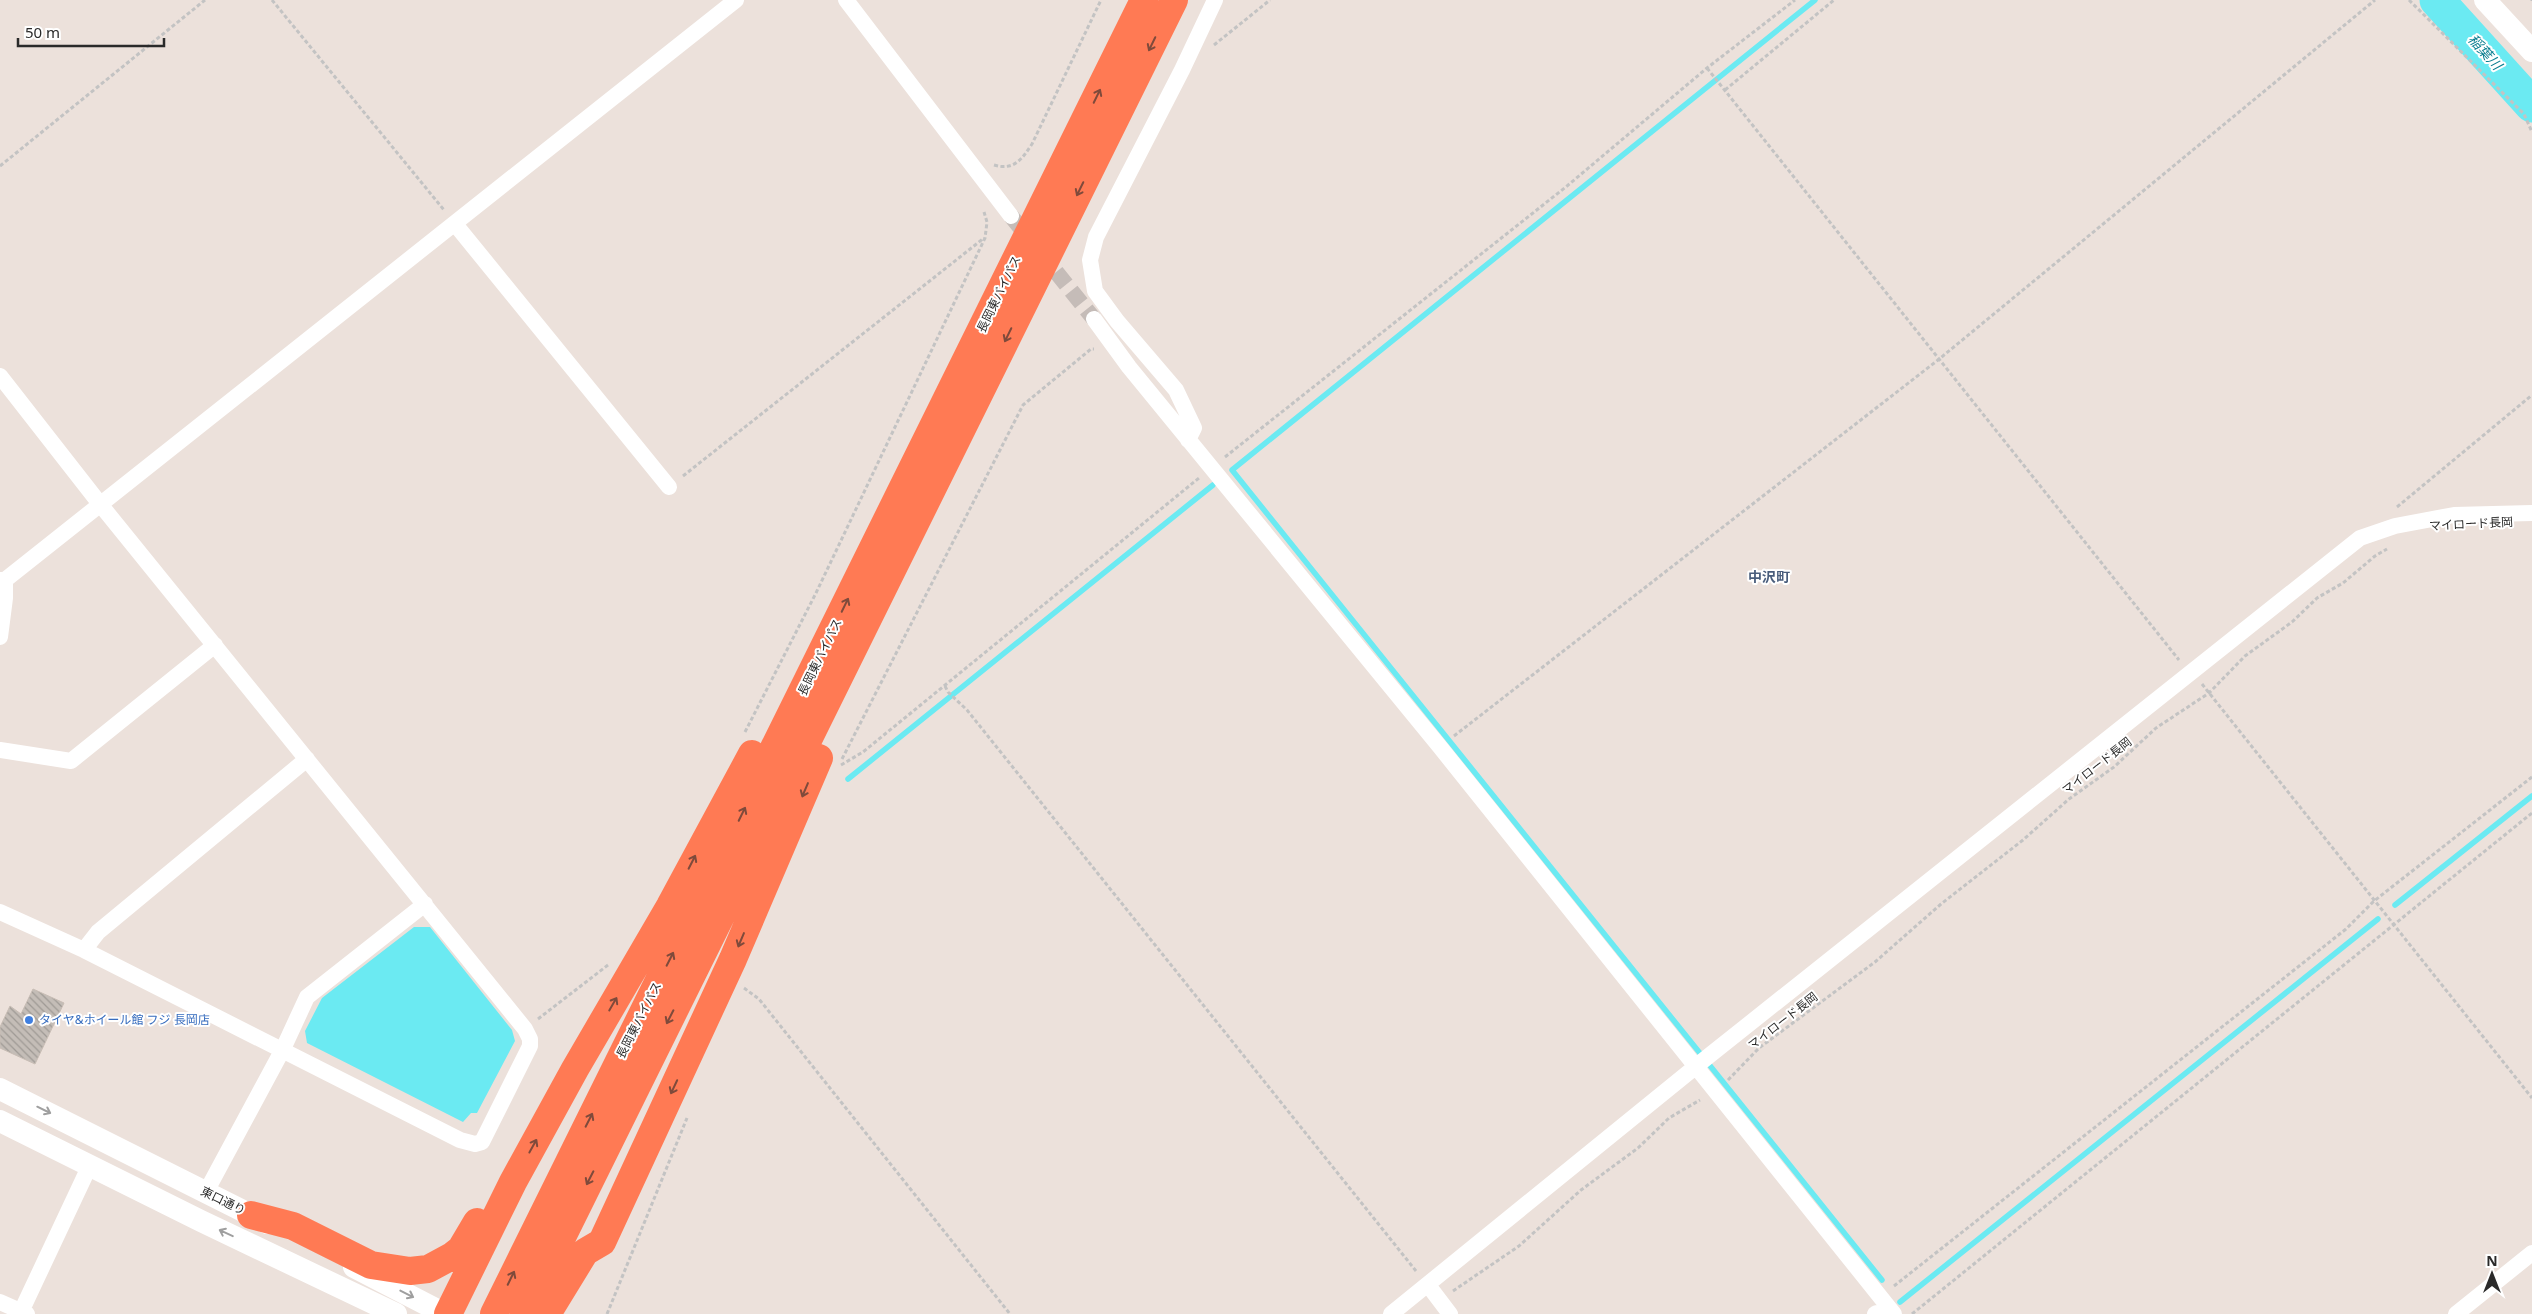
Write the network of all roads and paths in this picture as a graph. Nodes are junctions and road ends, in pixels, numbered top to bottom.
1 (205, 0) edge
2 (272, 0) edge
3 (736, 0) edge
4 (846, 0) edge
5 (1101, 0) edge
6 (1144, 0) edge
7 (1174, 0) edge
8 (1215, 0) edge
9 (1270, 0) edge
10 (1795, 0) edge
11 (1834, 0) edge
12 (2375, 0) edge
13 (2409, 0) edge
14 (2485, 0) edge
15 (1211, 47) dead end
16 (2532, 51) edge
17 (1707, 68) junction
18 (1725, 90) junction
19 (2532, 132) edge
20 (1075, 140) junction
21 (990, 163) dead end
22 (0, 166) edge
23 (983, 208) dead end
24 (1011, 216) tunnel mouth
25 (455, 224) junction
26 (985, 238) junction
27 (1094, 318) tunnel mouth
28 (1102, 350) dead end
29 (1938, 360) junction
30 (0, 376) edge
31 (2532, 395) edge
32 (1188, 440) junction
33 (1212, 467) junction
34 (669, 487) joint
35 (934, 488) junction
36 (100, 504) junction
37 (2390, 513) dead end
38 (2532, 513) edge
39 (2396, 545) dead end
40 (2, 580) edge
41 (0, 637) edge
42 (215, 645) junction
43 (2192, 672) junction
44 (945, 686) junction
45 (2210, 693) junction
46 (744, 733) dead end
47 (1453, 737) dead end
48 (0, 750) edge
49 (307, 759) junction
50 (2532, 777) edge
51 (2532, 813) edge
52 (2374, 901) junction
53 (425, 904) junction
54 (0, 912) edge
55 (2393, 924) junction
56 (84, 950) junction
57 (611, 962) dead end
58 (738, 994) dead end
59 (525, 1029) junction
60 (283, 1049) junction
61 (1702, 1061) junction
62 (1731, 1077) dead end
63 (0, 1089) edge
64 (2532, 1098) edge
65 (1700, 1100) dead end
66 (689, 1113) dead end
67 (0, 1121) edge
68 (90, 1165) junction
69 (513, 1182) junction
70 (206, 1192) junction
71 (251, 1214) junction
72 (602, 1242) junction
73 (540, 1248) junction
74 (261, 1249) junction
75 (2532, 1253) edge
76 (474, 1259) junction
77 (1428, 1285) junction
78 (1454, 1290) dead end
79 (0, 1302) edge
80 (1881, 1309) edge
81 (23, 1313) edge
82 (368, 1314) edge
83 (396, 1314) edge
84 (447, 1314) edge
85 (479, 1314) edge
86 (494, 1314) edge
87 (524, 1314) edge
88 (547, 1314) edge
89 (566, 1314) edge
90 (607, 1314) edge
91 (1010, 1314) edge
92 (1391, 1314) edge
93 (1450, 1314) edge
94 (1911, 1314) edge
95 (2456, 1314) edge

1 - 22 path
2 - 25 path
3 - 25 street
4 - 24 street
5 - 21 path
20 -> 6 highway, 長岡東バイパス
7 -> 35 highway, 長岡東バイパス
8 - 32 street
9 - 15 path
10 - 17 path
11 - 18 path
12 - 29 path
13 - 19 path
14 - 16 street
17 - 18 path
17 - 33 path
18 - 29 path
69 -> 20 highway
73 -> 20 highway, 長岡東バイパス
23 - 26 path
25 - 34 street
25 - 36 street
26 - 34 path
26 - 46 path
27 - 32 street
28 - 44 path
29 - 43 path
29 - 47 path
30 - 36 street
31 - 37 path
32 - 33 street
33 - 44 path
33 - 61 street
35 -> 72 highway
35 -> 73 highway, 長岡東バイパス
36 - 40 street
36 - 42 street
38 - 43 street
39 - 45 path, マイロード長岡
40 - 41 street
42 - 48 street
42 - 49 street
43 - 45 path
43 - 61 street
44 - 77 path
45 - 52 path
45 - 62 path, マイロード長岡
49 - 53 street
49 - 56 street
50 - 52 path
51 - 55 path
52 - 55 path
52 - 80 path
53 - 59 street
53 - 60 street
54 - 56 street
55 - 64 path
55 - 94 path
56 - 60 street
57 - 59 path
58 - 91 path
59 - 60 street
60 - 70 street
61 - 77 street
61 - 80 street
63 -> 70 street, 東口通り
65 - 78 path
66 - 90 path
67 - 68 street
74 -> 68 street
68 - 81 street
69 - 71 highway
69 - 76 highway
70 - 71 street, 東口通り
71 -> 84 street, 東口通り
72 - 88 highway
72 - 89 highway
86 -> 73 highway, 長岡東バイパス
73 - 87 highway, 長岡東バイパス
74 - 82 street
74 - 83 street
75 - 95 street
76 - 84 highway
76 - 85 highway
77 - 92 street
77 - 93 street
79 - 81 street

